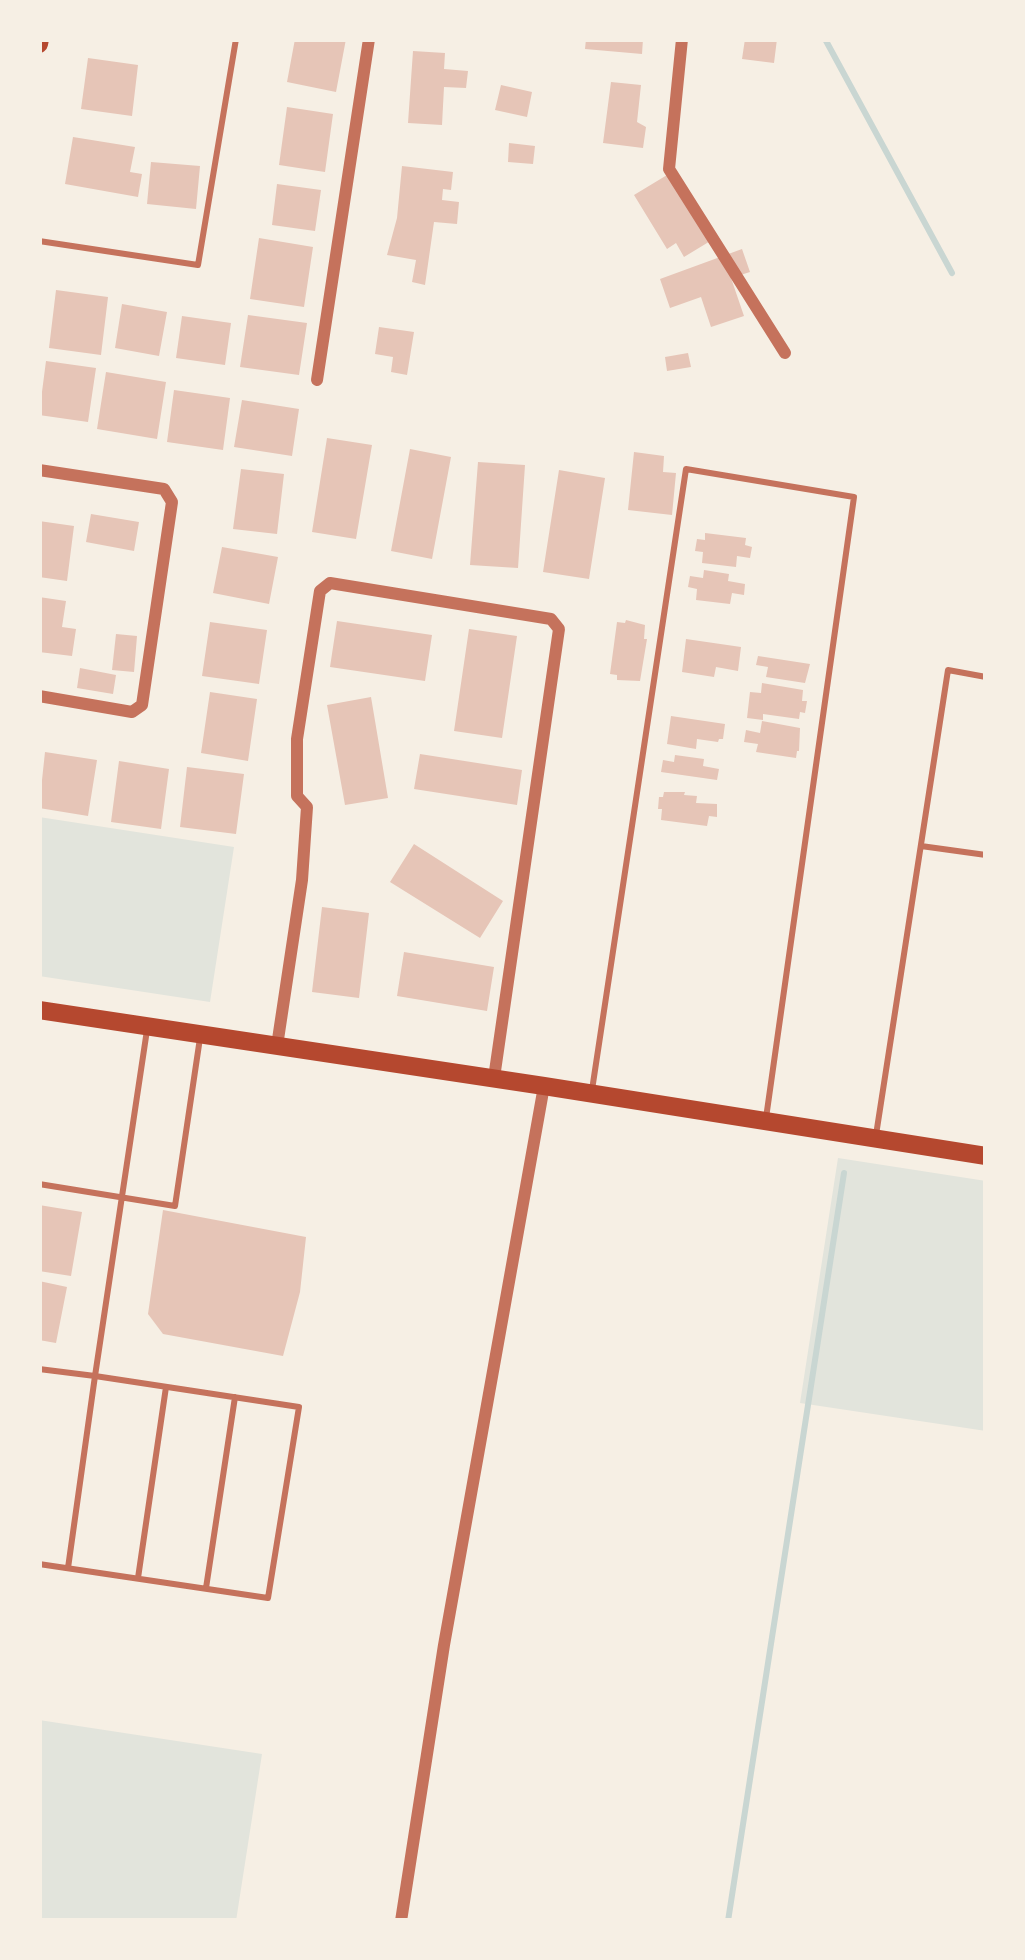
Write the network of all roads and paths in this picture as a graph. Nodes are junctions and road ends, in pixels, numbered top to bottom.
1 (236, 39) edge
2 (369, 39) edge
3 (682, 39) edge
4 (39, 241) edge
5 (785, 353) dead end
6 (317, 380) dead end
7 (39, 470) edge
8 (986, 677) edge
9 (39, 696) edge
10 (921, 846) junction
11 (986, 855) edge
12 (39, 1010) edge
13 (147, 1026) junction
14 (200, 1034) junction
15 (278, 1046) junction
16 (494, 1078) junction
17 (544, 1086) junction
18 (592, 1093) junction
19 (765, 1121) junction
20 (876, 1139) junction
21 (986, 1156) edge
22 (39, 1184) edge
23 (121, 1199) junction
24 (39, 1369) edge
25 (95, 1376) junction
26 (166, 1387) junction
27 (235, 1397) junction
28 (39, 1564) edge
29 (68, 1568) junction
30 (138, 1578) junction
31 (206, 1588) junction
32 (401, 1921) edge

1 - 4 lane
2 - 6 street
3 - 5 street
7 - 9 street
8 - 10 lane
10 - 11 lane
10 - 20 lane
12 - 13 main road
13 - 14 main road
13 - 23 lane
14 - 15 main road
14 - 23 lane
15 - 16 main road
15 - 16 street
16 - 17 main road
17 - 18 main road
17 - 32 street
18 - 19 main road
18 - 19 lane
19 - 20 main road
20 - 21 main road
22 - 23 lane
23 - 25 lane
24 - 25 lane
25 - 26 lane
25 - 29 lane
26 - 27 lane
26 - 30 lane
27 - 31 lane
27 - 31 lane
28 - 29 lane
29 - 30 lane
30 - 31 lane

